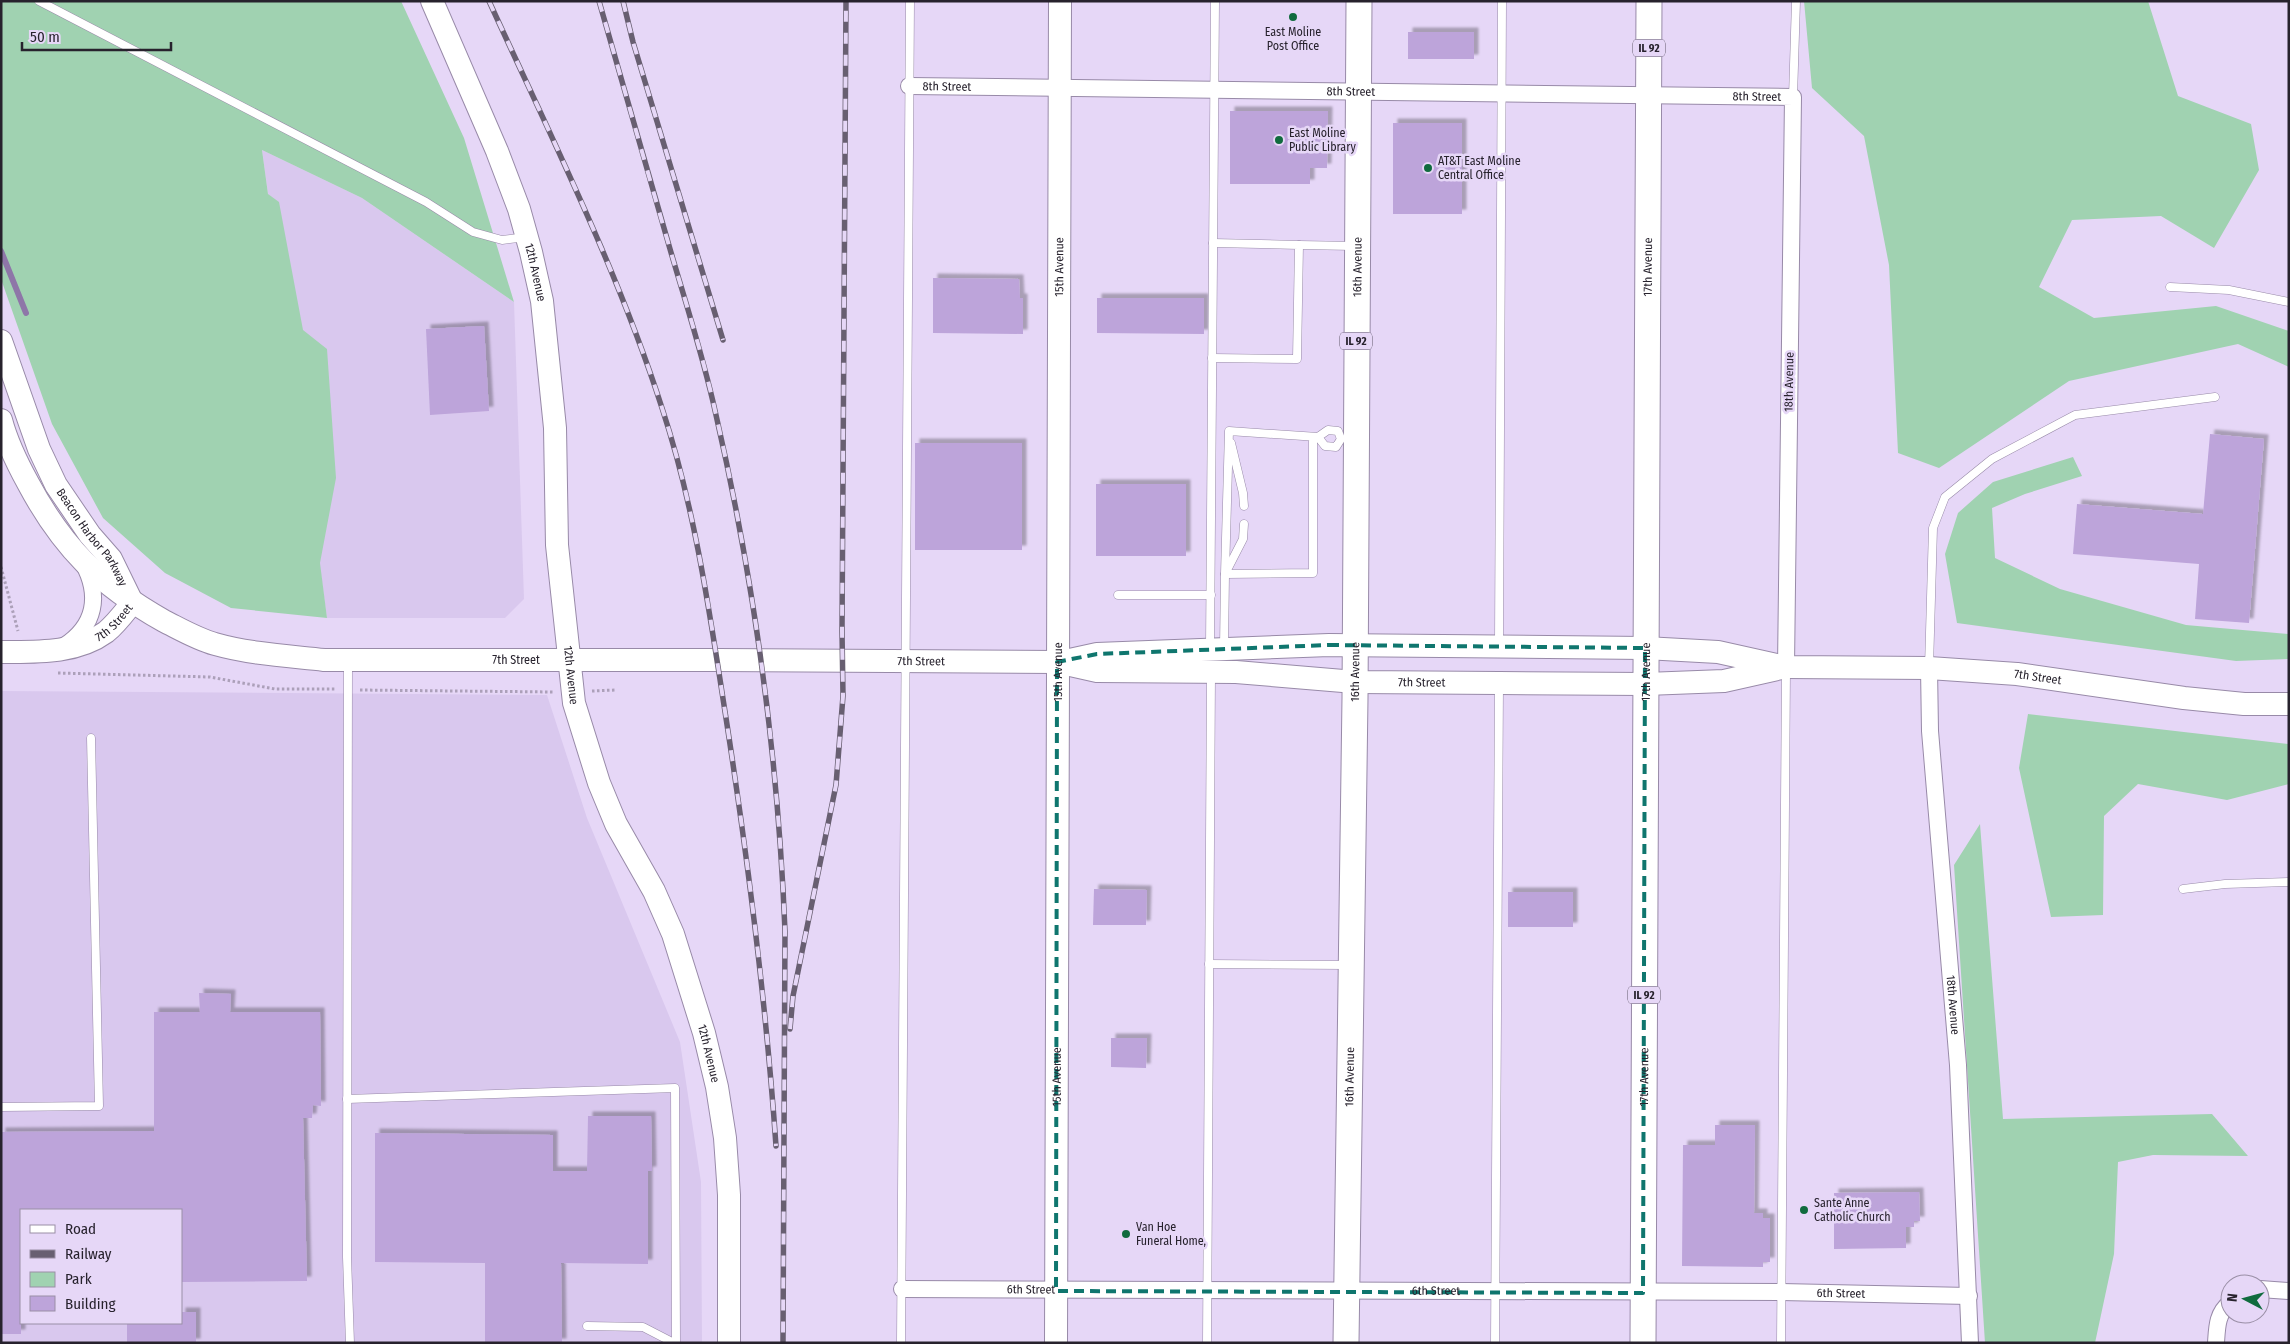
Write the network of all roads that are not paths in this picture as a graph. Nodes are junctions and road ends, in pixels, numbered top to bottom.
1 (39, 1) edge
2 (432, 1) edge
3 (910, 1) edge
4 (1060, 1) edge
5 (1215, 1) edge
6 (1359, 1) edge
7 (1502, 1) edge
8 (1649, 1) edge
9 (1796, 1) edge
10 (909, 86) junction
11 (1060, 90) junction
12 (1214, 92) junction
13 (1358, 93) junction
14 (1502, 94) junction
15 (1649, 95) junction
16 (1793, 97) junction
17 (527, 237) junction
18 (1213, 243) junction
19 (1299, 245) junction
20 (1357, 246) junction
21 (2170, 287) dead end
22 (2289, 302) edge
23 (1, 341) edge
24 (1212, 358) junction
25 (2215, 397) dead end
26 (1, 420) edge
27 (1229, 431) junction
28 (1315, 437) junction
29 (1348, 440) junction
30 (1244, 506) dead end
31 (1244, 524) dead end
32 (82, 562) junction
33 (1225, 574) junction
34 (1118, 595) dead end
35 (1211, 595) junction
36 (132, 603) junction
37 (1355, 645) junction
38 (1499, 646) junction
39 (1645, 648) junction
40 (55, 651) junction
41 (11, 652) edge
42 (1213, 659) junction
43 (348, 660) junction
44 (570, 660) junction
45 (905, 660) junction
46 (1057, 662) junction
47 (1786, 667) junction
48 (1929, 668) junction
49 (1355, 682) junction
50 (1499, 683) junction
51 (1646, 684) junction
52 (2289, 704) edge
53 (91, 738) dead end
54 (2289, 882) edge
55 (2183, 889) dead end
56 (1209, 964) junction
57 (1351, 965) junction
58 (347, 1099) junction
59 (1, 1107) edge
60 (902, 1289) junction
61 (1347, 1290) junction
62 (2270, 1290) edge
63 (1056, 1291) junction
64 (1207, 1291) junction
65 (2289, 1291) edge
66 (1496, 1292) junction
67 (1781, 1292) junction
68 (1643, 1293) junction
69 (1968, 1296) junction
70 (2220, 1316) edge
71 (587, 1326) dead end
72 (350, 1343) edge
73 (675, 1343) edge
74 (729, 1343) edge
75 (901, 1343) edge
76 (1056, 1343) edge
77 (1207, 1343) edge
78 (1346, 1343) edge
79 (1495, 1343) edge
80 (1643, 1343) edge
81 (1781, 1343) edge
82 (1970, 1343) edge
83 (2216, 1343) edge

1 - 17 lane
2 - 17 street, 12th Avenue
3 - 10 lane
4 - 11 street, 15th Avenue
5 - 12 lane
6 - 13 main road, 16th Avenue / IL 92
7 - 14 lane
8 - 15 main road, 17th Avenue / IL 92
9 - 16 lane
10 - 11 street, 8th Street
10 - 45 lane
11 - 12 street, 8th Street
11 - 46 street, 15th Avenue
12 - 13 street, 8th Street
12 - 18 lane
13 - 14 street, 8th Street
13 - 20 main road, 16th Avenue / IL 92
14 - 15 street, 8th Street
14 - 38 lane
15 - 16 street, 8th Street
15 - 39 main road, 17th Avenue / IL 92
16 - 47 street, 18th Avenue
17 - 44 street, 12th Avenue
18 - 19 lane
18 - 24 lane
19 - 20 lane
19 - 24 lane
20 - 29 main road, 16th Avenue / IL 92
21 - 22 lane
23 - 36 street, Beacon Harbor Parkway
24 - 35 lane
25 - 48 lane
26 - 32 street, Beacon Harbor Parkway
27 - 28 lane
27 - 30 lane
27 - 33 lane
28 - 29 lane
28 - 29 lane
28 - 33 lane
29 - 37 main road, 16th Avenue / IL 92
31 - 33 lane
32 - 36 street, Beacon Harbor Parkway
32 - 40 street
33 - 42 lane
34 - 35 lane
35 - 42 lane
36 - 40 street, 7th Street
36 - 43 street, 7th Street
37 - 38 street, 7th Street
37 - 42 street, 7th Street
37 - 49 main road, 16th Avenue / IL 92
38 - 39 street, 7th Street
39 - 47 street, 7th Street
39 - 51 main road, 17th Avenue / IL 92
40 - 41 street, 7th Street
42 - 46 street, 7th Street
42 - 49 street, 7th Street
42 - 56 lane
43 - 44 street, 7th Street
43 - 58 lane
44 - 45 street, 7th Street
44 - 74 street, 12th Avenue
45 - 46 street, 7th Street
45 - 60 lane
46 - 63 street, 15th Avenue
47 - 48 street, 7th Street
47 - 51 street, 7th Street
47 - 67 lane
48 - 52 street, 7th Street
48 - 69 street, 18th Avenue
49 - 50 street, 7th Street
49 - 57 main road, 16th Avenue / IL 92
50 - 51 street, 7th Street
50 - 66 lane
51 - 68 main road, 17th Avenue / IL 92
53 - 59 lane
54 - 55 lane
56 - 57 lane
56 - 64 lane
57 - 61 main road, 16th Avenue / IL 92
58 - 72 lane
58 - 73 lane
60 - 63 street, 6th Street
60 - 75 lane
61 - 64 street, 6th Street
61 - 66 street, 6th Street
61 - 78 main road, 16th Avenue / IL 92
62 - 65 street
63 - 64 street, 6th Street
63 - 76 street, 15th Avenue
64 - 77 lane
66 - 68 street, 6th Street
66 - 79 lane
67 - 68 street, 6th Street
67 - 69 street, 6th Street
67 - 81 lane
68 - 80 main road, 17th Avenue / IL 92
69 - 82 street, 18th Avenue
70 - 83 street
71 - 73 lane

